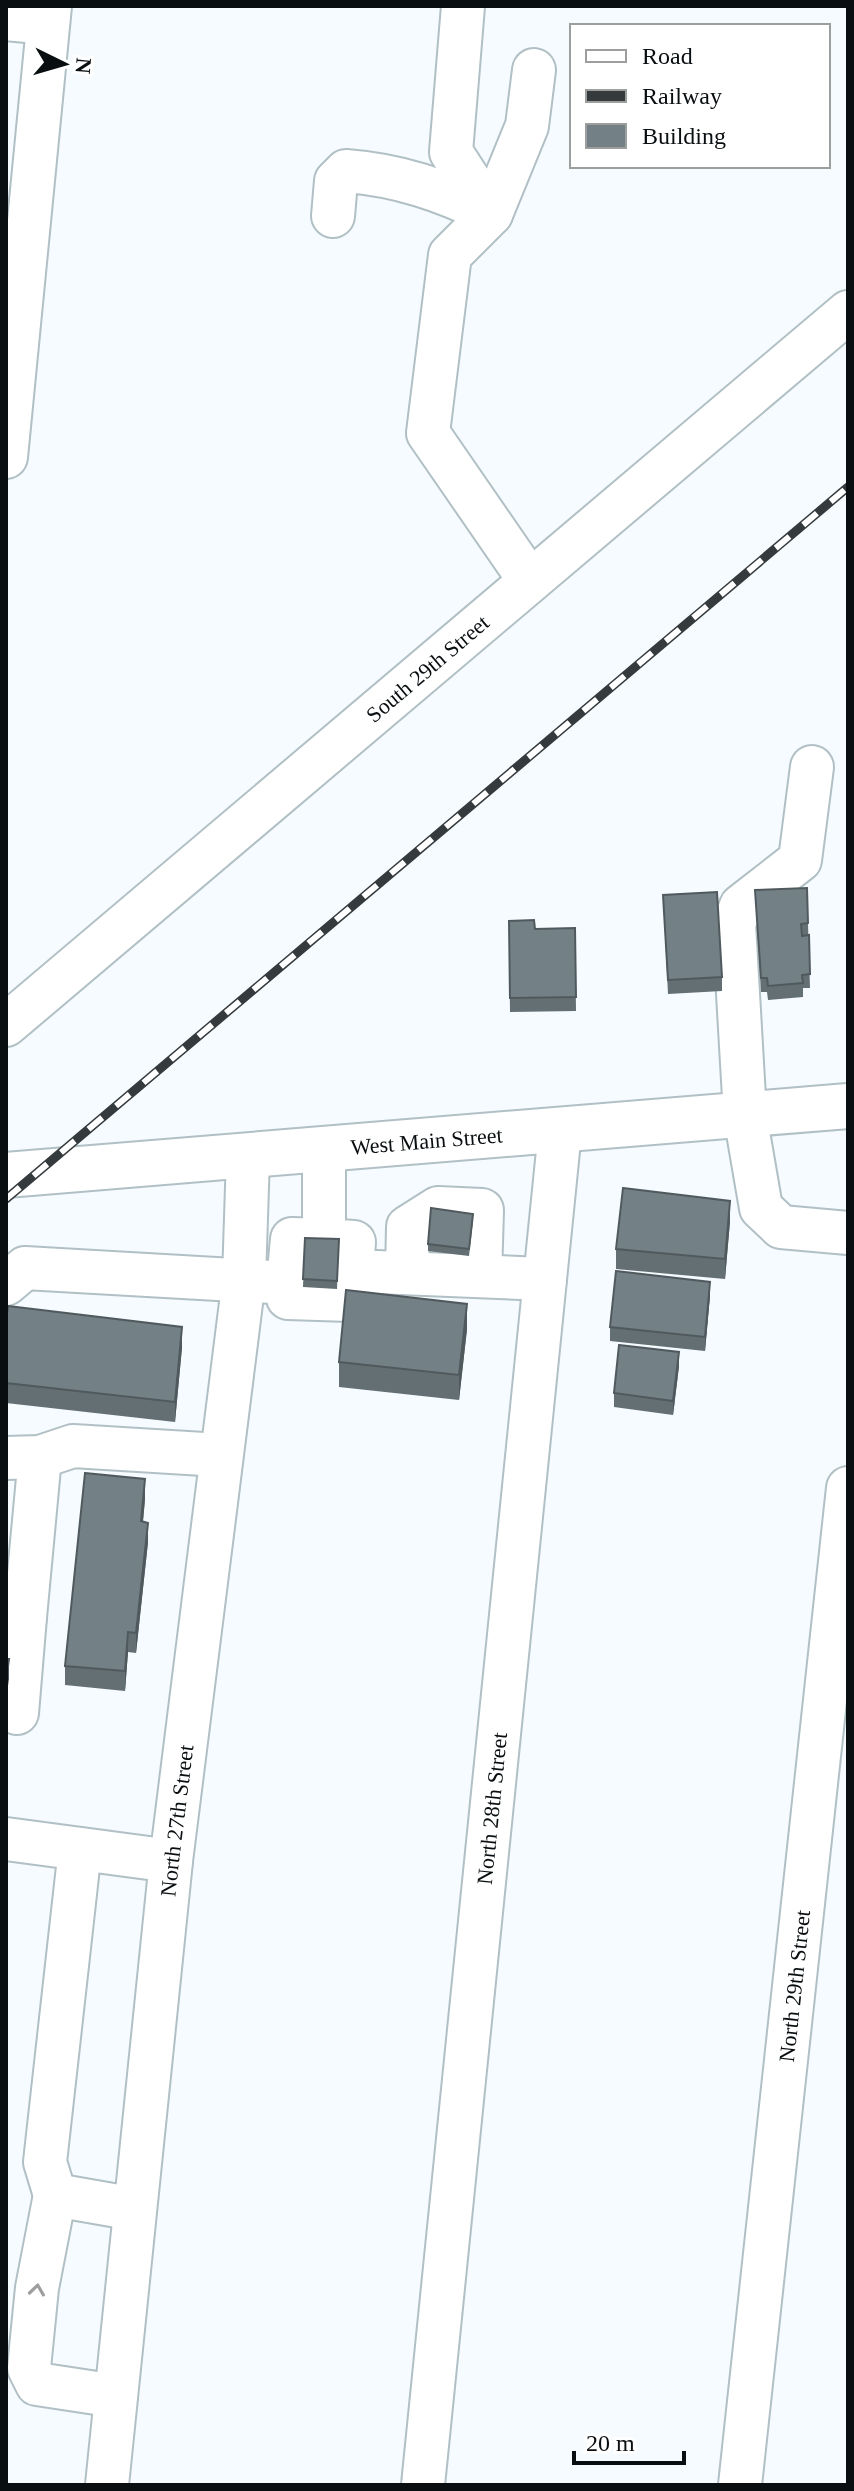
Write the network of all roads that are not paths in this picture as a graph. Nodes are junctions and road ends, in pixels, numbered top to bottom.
1 (463, 6) edge
2 (49, 15) edge
3 (6, 19) edge
4 (534, 70) dead end
5 (18, 213) edge
6 (491, 214) junction
7 (333, 216) dead end
8 (848, 312) edge
9 (6, 457) edge
10 (530, 581) junction
11 (812, 767) dead end
12 (6, 1025) edge
13 (848, 1106) edge
14 (745, 1115) junction
15 (560, 1131) junction
16 (324, 1152) junction
17 (248, 1156) junction
18 (6, 1175) edge
19 (848, 1233) edge
20 (324, 1240) junction
21 (352, 1271) junction
22 (407, 1273) junction
23 (480, 1276) junction
24 (244, 1279) junction
25 (545, 1279) junction
26 (288, 1283) junction
27 (6, 1284) edge
28 (220, 1455) junction
29 (23, 1458) edge
30 (848, 1488) edge
31 (16, 1617) edge
32 (17, 1713) dead end
33 (832, 1784) edge
34 (6, 1839) edge
35 (80, 1849) junction
36 (171, 1861) junction
37 (55, 2195) junction
38 (135, 2209) junction
39 (116, 2396) junction
40 (107, 2485) edge
41 (423, 2485) edge
42 (740, 2485) edge

1 - 6 street
2 - 3 street
2 - 5 street
4 - 6 street
5 - 9 street
6 - 7 street
6 - 10 street
8 - 10 street, South 29th Street
10 - 12 street, South 29th Street
11 - 14 street
13 - 14 main road, West Main Street
14 - 15 main road, West Main Street
14 - 19 street
15 - 16 main road, West Main Street
15 - 25 street, North 28th Street
16 - 17 main road, West Main Street
16 - 20 street
17 - 18 main road, West Main Street
17 - 24 street, North 27th Street
20 - 21 street
20 - 26 street
21 - 22 street
21 - 26 street
22 - 23 street
22 - 23 street
23 - 25 street
24 - 26 street
24 - 27 street
24 - 28 street, North 27th Street
25 - 41 street, North 28th Street
28 - 29 street
28 - 36 street, North 27th Street
29 - 31 street
30 - 33 street, North 29th Street
31 - 32 street
33 - 42 street, North 29th Street
34 - 35 street
35 - 36 street
35 - 37 street
36 - 38 street, North 27th Street
37 - 38 street
39 -> 37 street
38 - 39 street, North 27th Street
39 - 40 street, North 27th Street

